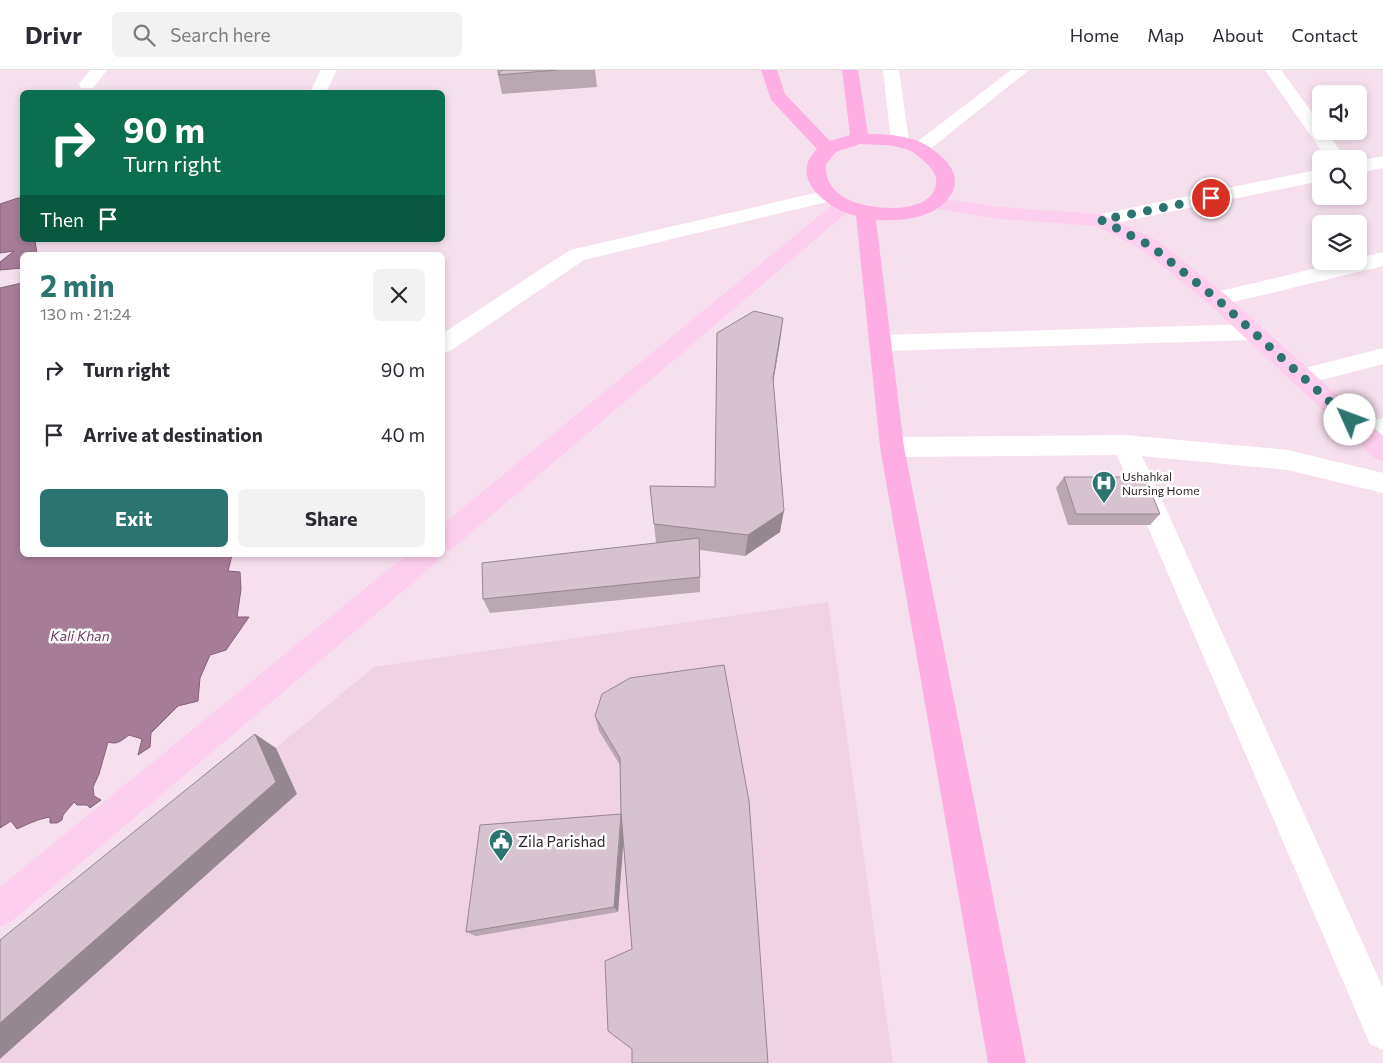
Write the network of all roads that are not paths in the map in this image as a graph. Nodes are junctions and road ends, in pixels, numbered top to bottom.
1 (99, 70) edge
2 (329, 70) edge
3 (769, 70) edge
4 (850, 70) edge
5 (892, 70) edge
6 (1021, 70) edge
7 (1273, 70) edge
8 (87, 84) dead end
9 (319, 90) edge
10 (860, 138) junction
11 (900, 142) junction
12 (919, 149) junction
13 (828, 150) junction
14 (1331, 150) edge
15 (1383, 162) edge
16 (1367, 165) edge
17 (1312, 177) edge
18 (932, 203) junction
19 (846, 204) junction
20 (1101, 220) junction
21 (1383, 259) edge
22 (1217, 299) junction
23 (1253, 332) junction
24 (445, 343) edge
25 (880, 343) junction
26 (1383, 356) edge
27 (1302, 377) junction
28 (1372, 429) edge
29 (1125, 445) junction
30 (892, 447) junction
31 (1383, 451) edge
32 (1383, 483) edge
33 (445, 538) edge
34 (424, 557) edge
35 (0, 909) edge
36 (1383, 1031) edge
37 (1006, 1063) edge

1 - 8 street
2 - 9 street
3 - 13 highway
4 - 10 highway
5 - 11 street
6 - 12 street
7 - 14 street
10 - 11 highway
10 - 13 highway
11 - 12 highway
12 - 18 highway
13 - 19 highway
15 - 16 street
17 - 20 street
18 - 19 highway
18 - 20 main road
19 - 24 street
19 - 25 highway
19 - 33 main road
20 - 22 main road
21 - 22 street
22 - 23 main road
23 - 25 street
23 - 27 main road
25 - 30 highway
26 - 27 street
27 - 28 main road
28 - 31 main road
29 - 30 street
29 - 32 street
29 - 36 street
30 - 37 highway
34 - 35 main road

